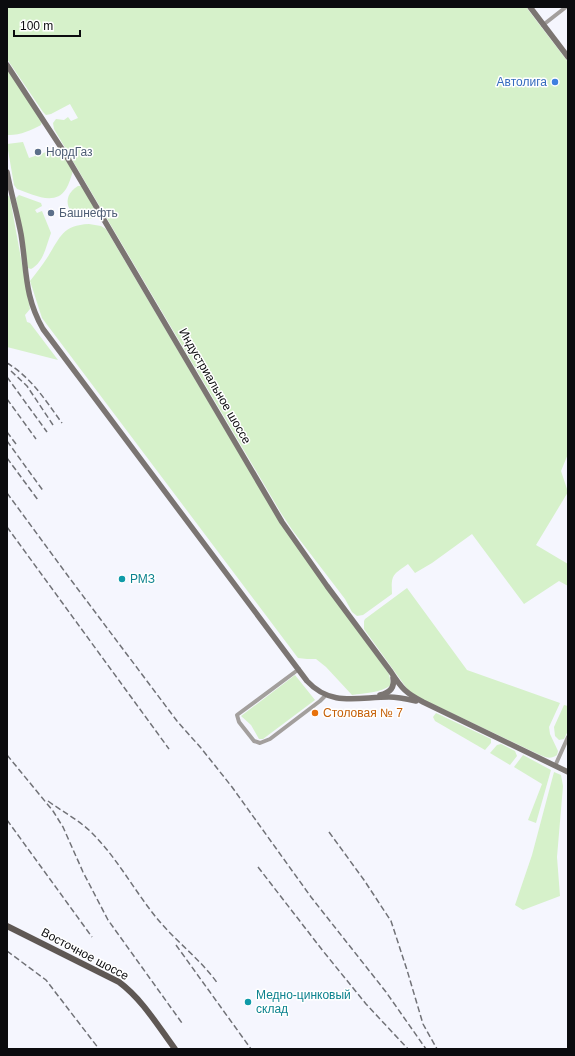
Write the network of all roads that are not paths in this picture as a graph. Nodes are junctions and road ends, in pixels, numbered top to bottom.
1 (530, 7) edge
2 (566, 7) edge
3 (543, 25) junction
4 (568, 57) edge
5 (7, 65) edge
6 (7, 172) edge
7 (298, 669) junction
8 (391, 672) junction
9 (326, 695) junction
10 (370, 697) junction
11 (423, 702) junction
12 (568, 737) edge
13 (555, 766) junction
14 (568, 772) edge
15 (7, 926) edge
16 (175, 1049) edge

1 - 3 main road
2 - 3 street
3 - 4 main road
5 - 8 main road, Индустриальное шоссе
6 - 7 main road, Индустриальное шоссе
7 - 9 main road, Индустриальное шоссе
7 - 9 street
8 - 10 main road
8 - 11 main road, Индустриальное шоссе
9 - 10 main road, Индустриальное шоссе
10 - 11 main road, Индустриальное шоссе
11 - 13 main road, Индустриальное шоссе
12 - 13 street
13 - 14 main road, Индустриальное шоссе
15 - 16 main road, Восточное шоссе

